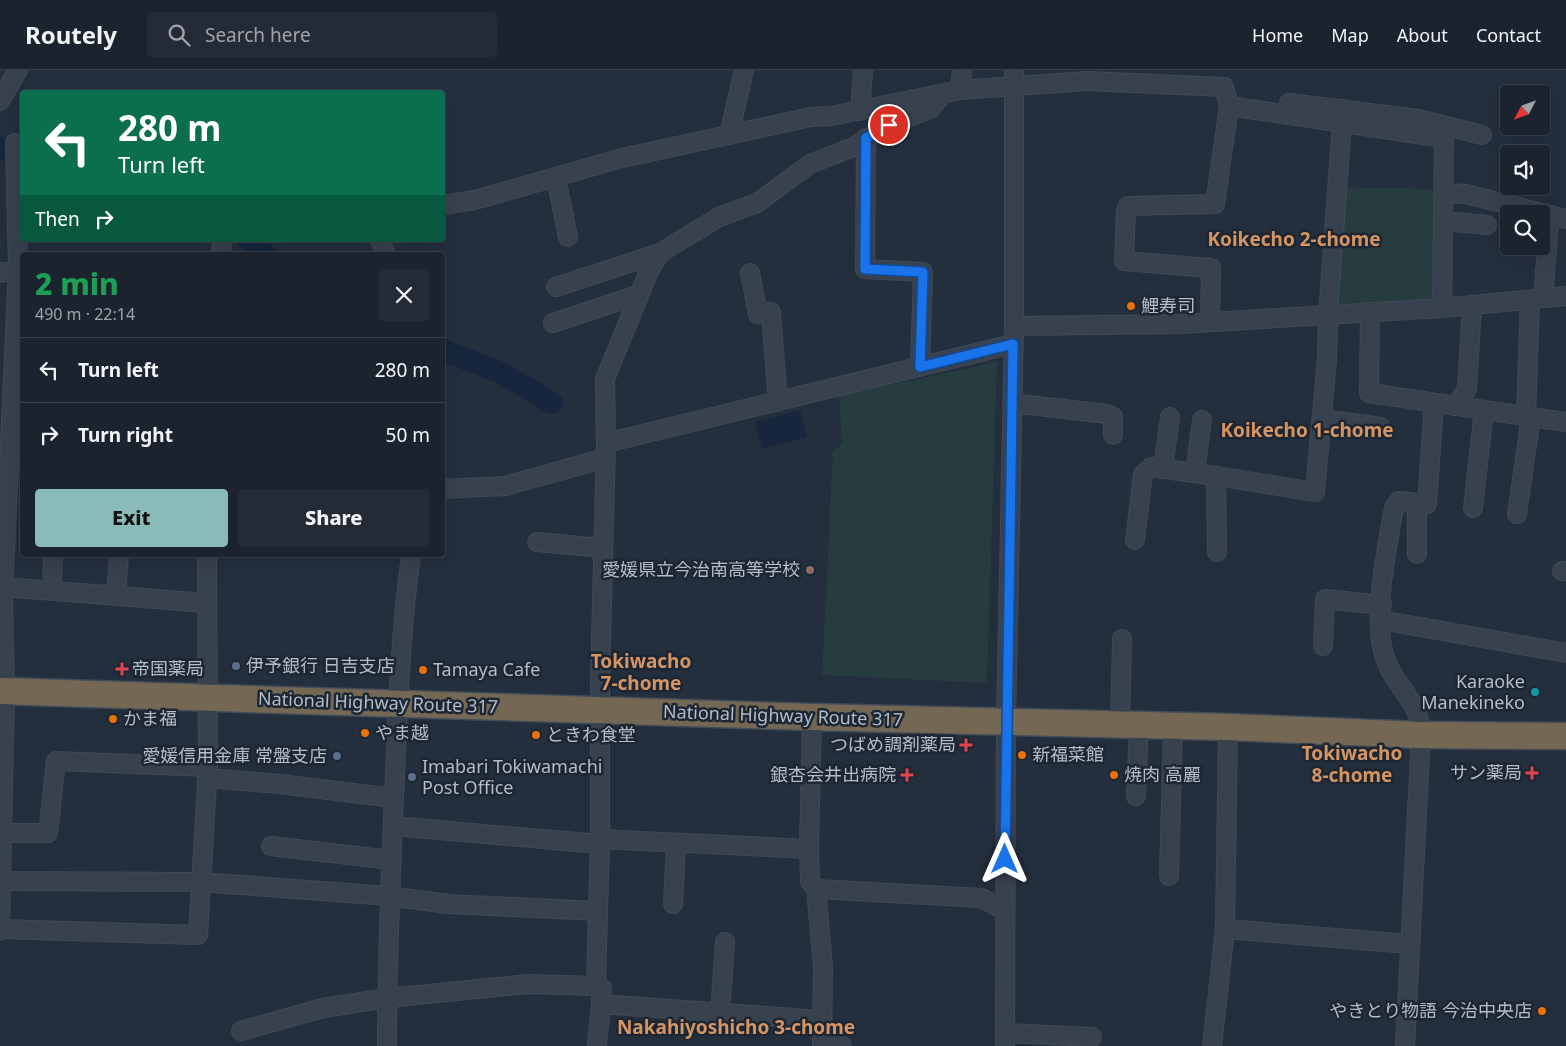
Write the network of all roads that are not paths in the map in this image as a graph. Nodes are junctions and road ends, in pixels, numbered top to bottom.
1 (18, 70) edge
2 (744, 70) edge
3 (863, 70) edge
4 (962, 70) edge
5 (1014, 78) edge
6 (960, 90) junction
7 (942, 95) junction
8 (0, 101) edge
9 (1228, 101) junction
10 (860, 111) junction
11 (1343, 116) junction
12 (728, 135) junction
13 (1482, 135) dead end
14 (866, 138) junction
15 (13, 142) edge
16 (556, 177) junction
17 (1444, 193) junction
18 (445, 205) edge
19 (1444, 221) junction
20 (1558, 222) edge
21 (1487, 225) dead end
22 (568, 237) dead end
23 (660, 253) junction
24 (0, 272) edge
25 (18, 273) junction
26 (750, 273) dead end
27 (556, 286) dead end
28 (640, 294) junction
29 (1566, 296) edge
30 (1536, 299) junction
31 (1472, 305) junction
32 (1442, 308) junction
33 (1370, 312) junction
34 (1328, 315) junction
35 (1210, 322) junction
36 (553, 323) dead end
37 (1014, 326) junction
38 (1013, 344) junction
39 (13, 359) edge
40 (920, 367) junction
41 (778, 402) junction
42 (1012, 403) junction
43 (1434, 404) junction
44 (1456, 406) junction
45 (6, 409) edge
46 (1484, 410) junction
47 (1170, 417) dead end
48 (1528, 417) junction
49 (1322, 419) junction
50 (1202, 420) dead end
51 (1566, 422) edge
52 (1381, 427) dead end
53 (1113, 435) dead end
54 (606, 450) junction
55 (11, 468) edge
56 (1163, 469) junction
57 (1195, 473) junction
58 (1216, 476) junction
59 (445, 489) edge
60 (1417, 503) junction
61 (1473, 508) dead end
62 (1518, 514) dead end
63 (1135, 540) dead end
64 (537, 542) dead end
65 (602, 548) junction
66 (1218, 552) dead end
67 (1417, 554) dead end
68 (53, 557) edge
69 (119, 557) edge
70 (207, 557) edge
71 (411, 557) edge
72 (4, 587) junction
73 (52, 591) junction
74 (116, 596) junction
75 (206, 603) junction
76 (1381, 612) junction
77 (1122, 640) dead end
78 (1323, 646) dead end
79 (1566, 653) edge
80 (2, 691) edge
81 (208, 696) junction
82 (398, 704) junction
83 (601, 710) junction
84 (812, 717) junction
85 (1006, 723) junction
86 (1129, 725) junction
87 (1173, 726) junction
88 (1228, 727) junction
89 (1421, 735) junction
90 (1566, 736) edge
91 (208, 773) junction
92 (1136, 796) dead end
93 (394, 798) junction
94 (393, 826) junction
95 (2, 833) junction
96 (600, 842) junction
97 (676, 843) junction
98 (271, 846) dead end
99 (809, 849) junction
100 (391, 860) junction
101 (1169, 876) dead end
102 (1, 881) edge
103 (200, 882) junction
104 (816, 889) junction
105 (389, 896) junction
106 (673, 904) dead end
107 (1005, 911) junction
108 (598, 912) junction
109 (1225, 929) junction
110 (0, 930) edge
111 (725, 942) dead end
112 (1409, 944) junction
113 (596, 986) junction
114 (387, 998) junction
115 (601, 1004) junction
116 (720, 1013) junction
117 (822, 1020) junction
118 (241, 1031) dead end
119 (1092, 1037) dead end
120 (1005, 1040) edge
121 (597, 1045) edge
122 (387, 1046) edge
123 (842, 1046) edge
124 (1212, 1046) edge
125 (1405, 1046) edge

1 - 8 street
2 - 12 street
3 - 10 street
4 - 6 street
5 - 6 street
5 - 9 street
5 - 37 street
6 - 7 street
7 - 10 street
7 - 14 street
9 - 11 street
9 - 35 street
10 - 12 street
11 - 13 street
11 - 17 street
11 - 34 street
12 - 16 street
14 - 23 street
14 - 40 street
15 - 25 street
16 - 18 street
16 - 22 street
17 - 19 street
17 - 20 street
19 - 21 street
19 - 32 street
20 - 30 street
23 - 27 street
23 - 28 street
24 - 25 street
25 - 39 street
26 - 41 street
28 - 36 street
28 - 54 street
29 - 30 street
30 - 31 street
30 - 48 street
31 - 32 street
31 - 44 street
32 - 33 street
33 - 34 street
33 - 43 street
34 - 35 street
34 - 49 street
35 - 37 street
37 - 38 street
38 - 40 street
38 - 42 street
39 - 45 street
40 - 41 street
41 - 54 street
42 - 53 street
42 - 85 street
43 - 44 street
43 - 60 street
44 - 46 street
45 - 55 street
46 - 48 street
46 - 61 street
47 - 56 street
48 - 51 street
48 - 62 street
49 - 52 street
49 - 58 street
50 - 57 street
54 - 59 street
54 - 65 street
55 - 72 street
56 - 57 street
56 - 63 street
57 - 58 street
58 - 66 street
60 - 67 street
60 - 76 street
64 - 65 street
65 - 83 street
68 - 73 street
69 - 74 street
70 - 75 street
71 - 82 street
72 - 73 street
72 - 80 street
73 - 74 street
74 - 75 street
75 - 81 street
76 - 78 street
76 - 79 street
76 - 89 street
77 - 86 street
80 - 81 highway, National Highway Route 317
80 - 95 street
81 - 82 highway, National Highway Route 317
81 - 91 street
82 - 83 highway, National Highway Route 317
82 - 93 street
83 - 84 highway, National Highway Route 317
83 - 96 street
84 - 85 highway, National Highway Route 317
84 - 99 street
85 - 86 highway, National Highway Route 317
85 - 107 street
86 - 87 highway, National Highway Route 317
86 - 92 street
87 - 88 highway, National Highway Route 317
87 - 101 street
88 - 89 highway, National Highway Route 317
88 - 109 street
89 - 90 highway, National Highway Route 317
89 - 112 street
91 - 93 street
91 - 95 street
91 - 103 street
93 - 94 street
94 - 96 street
94 - 100 street
95 - 102 street
96 - 97 street
96 - 108 street
97 - 99 street
97 - 106 street
98 - 100 street
99 - 104 street
100 - 105 street
102 - 103 street
102 - 110 street
103 - 105 street
103 - 110 street
104 - 107 street
104 - 117 street
105 - 108 street
105 - 114 street
107 - 120 street
108 - 113 street
109 - 112 street
109 - 124 street
111 - 116 street
112 - 125 street
113 - 114 street
113 - 115 street
114 - 118 street
114 - 122 street
115 - 116 street
115 - 121 street
116 - 117 street
117 - 123 street
119 - 120 street

